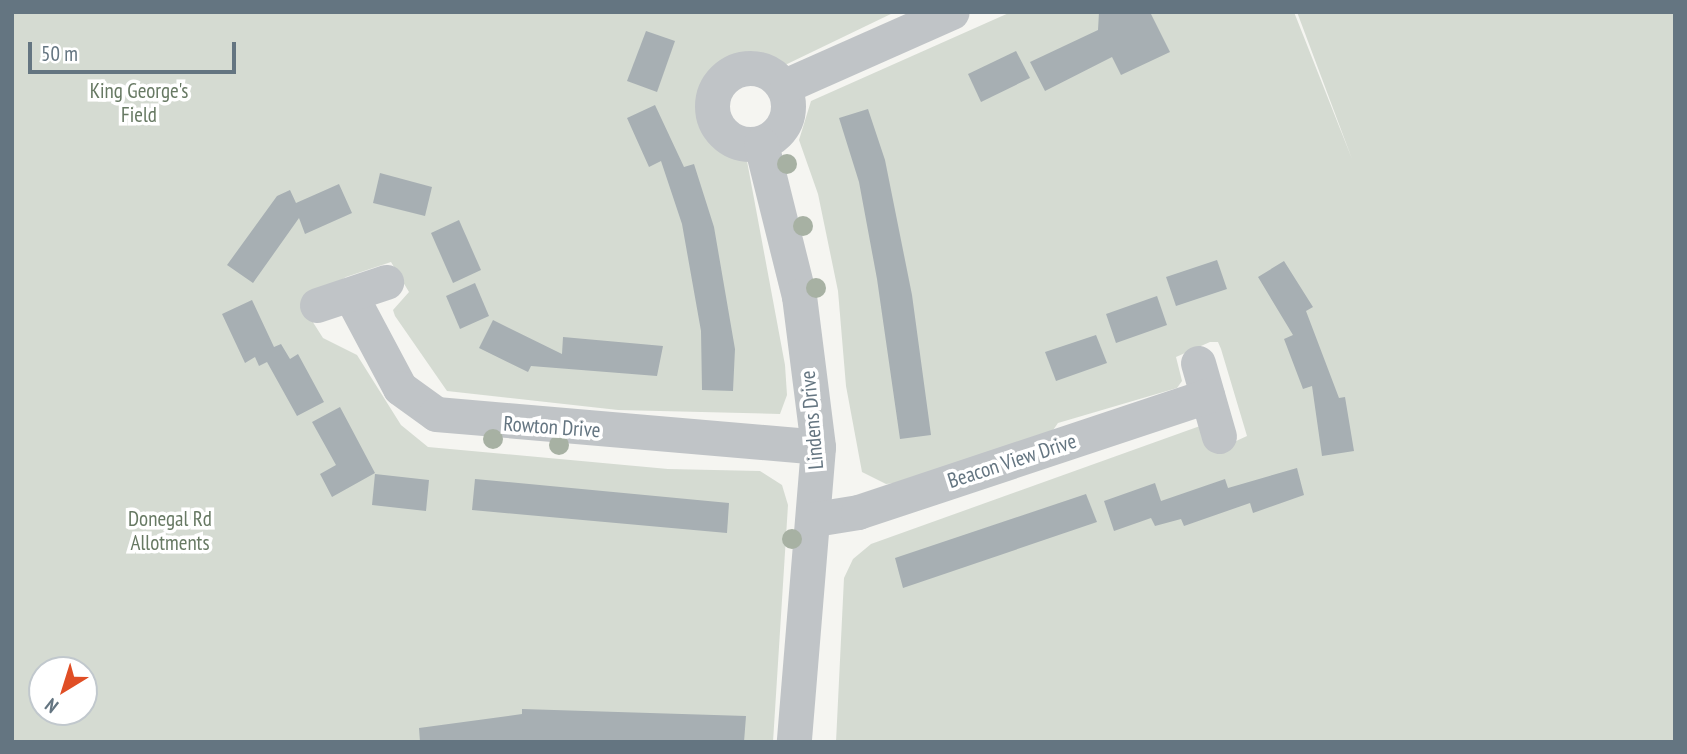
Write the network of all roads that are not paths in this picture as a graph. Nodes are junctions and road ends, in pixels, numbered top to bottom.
1 (952, 12) edge
2 (786, 85) junction
3 (761, 144) junction
4 (386, 282) dead end
5 (351, 296) junction
6 (317, 305) dead end
7 (1198, 363) dead end
8 (1207, 396) junction
9 (1219, 436) dead end
10 (818, 447) junction
11 (815, 519) junction
12 (794, 742) edge

1 - 2 street
2 - 3 street
2 - 3 street
3 - 10 street, Lindens Drive
4 - 5 street
5 - 6 street
5 - 10 street, Rowton Drive
7 - 8 street
8 - 9 street
8 - 11 street, Beacon View Drive
10 - 11 street, Lindens Drive
11 - 12 street, Lindens Drive

